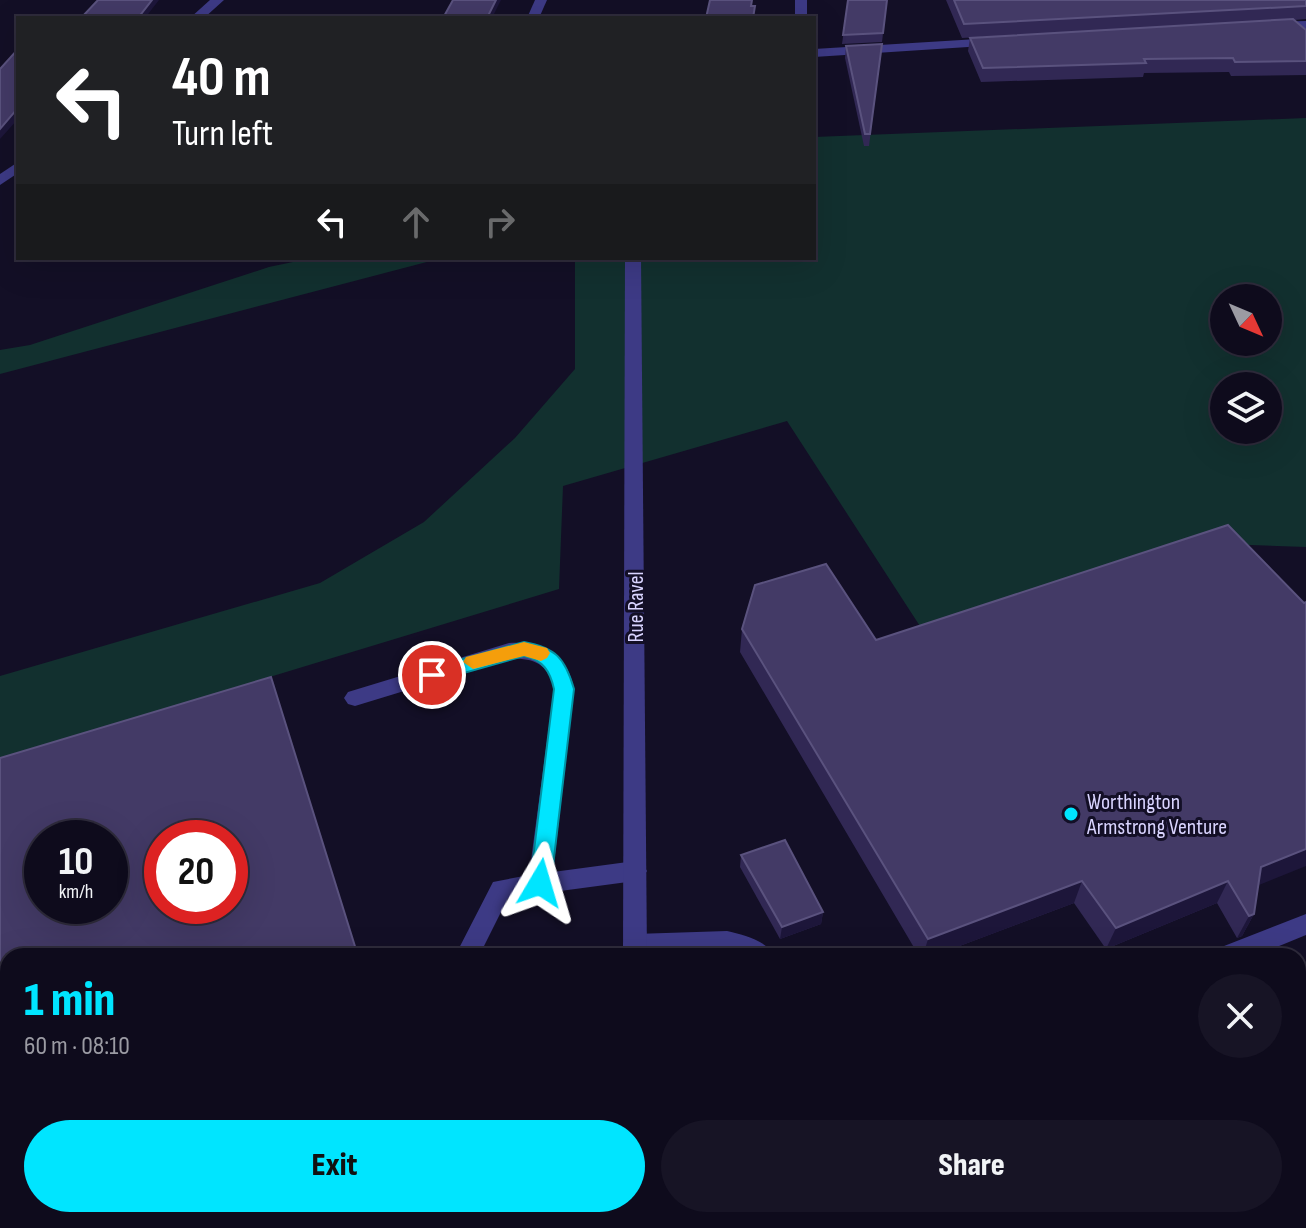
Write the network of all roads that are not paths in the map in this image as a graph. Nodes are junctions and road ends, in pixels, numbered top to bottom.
1 (218, 0) edge
2 (198, 16) edge
3 (1300, 25) edge
4 (1260, 26) edge
5 (1004, 41) edge
6 (1306, 41) edge
7 (816, 53) edge
8 (16, 168) edge
9 (0, 181) edge
10 (633, 260) edge
11 (355, 698) dead end
12 (635, 871) junction
13 (540, 883) junction
14 (1306, 924) edge
15 (471, 948) edge
16 (635, 948) edge
17 (658, 948) edge
18 (747, 948) edge
19 (1248, 948) edge

1 - 2 street
3 - 4 street
3 - 6 street
5 - 7 street
8 - 9 street
10 - 12 street, Rue Ravel
11 - 13 street
12 - 13 street
12 - 16 street, Rue Ravel
13 - 15 street
14 - 19 street
17 - 18 street

